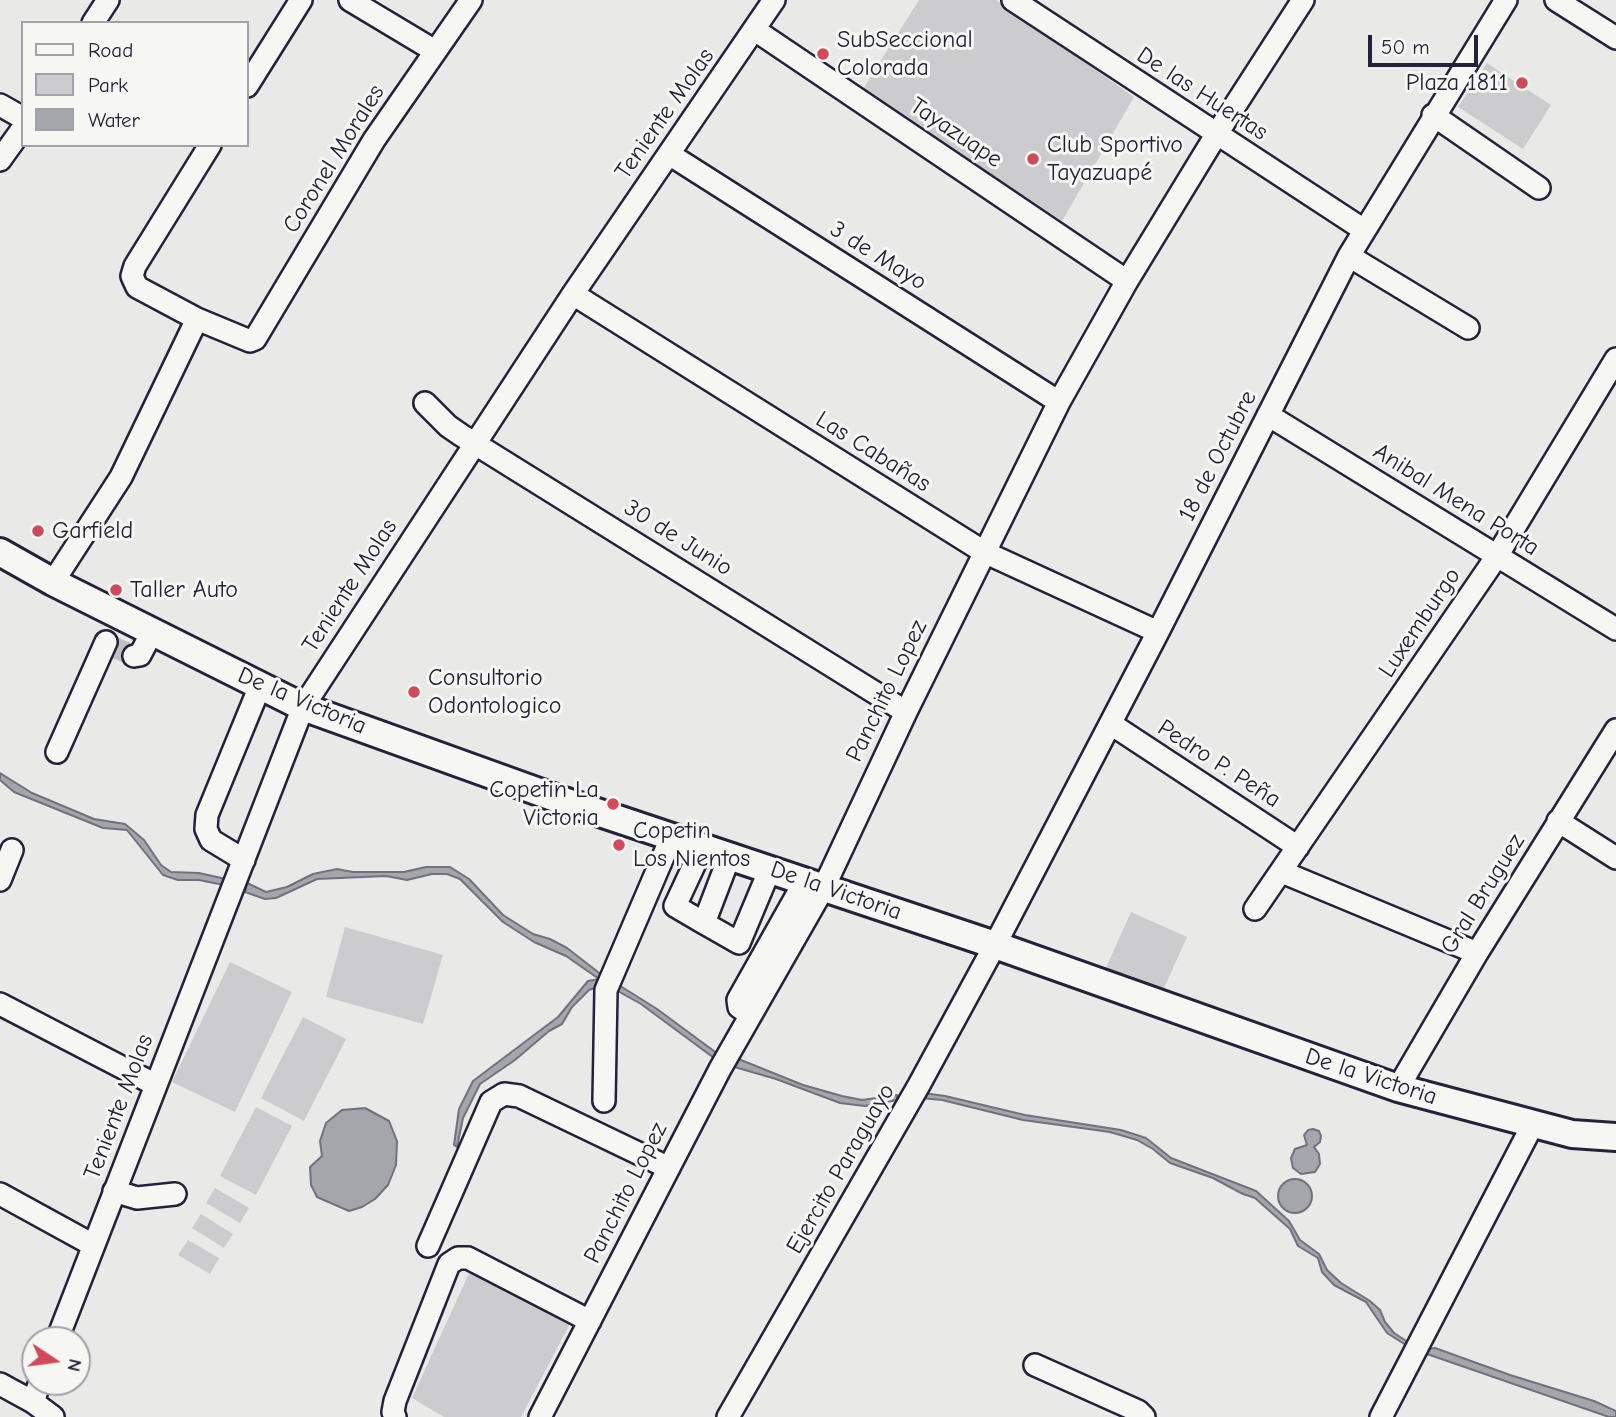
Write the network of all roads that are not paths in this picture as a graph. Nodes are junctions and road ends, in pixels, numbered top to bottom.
1 (108, 0) edge
2 (350, 0) edge
3 (471, 0) edge
4 (774, 0) edge
5 (1013, 0) edge
6 (1303, 0) edge
7 (1506, 0) edge
8 (1556, 0) edge
9 (293, 3) edge
10 (94, 21) edge
11 (755, 30) junction
12 (1616, 38) edge
13 (435, 51) junction
14 (248, 84) edge
15 (0, 105) edge
16 (1433, 115) junction
17 (21, 117) edge
18 (21, 131) edge
19 (1216, 135) junction
20 (209, 147) edge
21 (669, 154) junction
22 (0, 160) edge
23 (1539, 188) dead end
24 (1363, 230) junction
25 (1349, 256) junction
26 (1127, 281) junction
27 (573, 293) junction
28 (197, 319) junction
29 (1468, 328) dead end
30 (1616, 359) edge
31 (1059, 402) junction
32 (425, 404) dead end
33 (1268, 415) junction
34 (476, 442) junction
35 (0, 552) edge
36 (984, 552) junction
37 (1497, 556) junction
38 (53, 582) junction
39 (112, 612) junction
40 (1616, 629) edge
41 (152, 632) junction
42 (1158, 632) junction
43 (134, 656) dead end
44 (260, 686) junction
45 (303, 707) junction
46 (906, 712) junction
47 (1111, 724) junction
48 (1616, 730) edge
49 (57, 752) dead end
50 (1559, 821) junction
51 (672, 836) junction
52 (703, 846) junction
53 (1298, 847) junction
54 (12, 850) dead end
55 (730, 855) junction
56 (1616, 858) edge
57 (243, 859) junction
58 (770, 869) junction
59 (1282, 872) junction
60 (0, 880) edge
61 (815, 884) junction
62 (1255, 909) dead end
63 (704, 923) junction
64 (739, 943) junction
65 (995, 945) junction
66 (1477, 953) junction
67 (772, 960) junction
68 (0, 1004) edge
69 (156, 1085) junction
70 (1398, 1088) junction
71 (604, 1101) dead end
72 (1533, 1124) junction
73 (1616, 1137) edge
74 (669, 1168) junction
75 (114, 1191) junction
76 (0, 1194) edge
77 (175, 1194) dead end
78 (93, 1245) junction
79 (428, 1246) dead end
80 (590, 1321) junction
81 (62, 1326) edge
82 (1035, 1365) dead end
83 (0, 1384) edge
84 (35, 1396) edge
85 (33, 1402) junction
86 (53, 1417) edge
87 (395, 1417) edge
88 (540, 1417) edge
89 (728, 1417) edge
90 (1144, 1417) edge
91 (1381, 1417) edge

1 - 10 street
2 - 13 street
3 - 13 street, Coronel Morales
4 - 11 street, Teniente Molas
5 - 19 street, De las Huertas
6 - 19 street, Panchito Lopez
7 - 16 street, 18 de Octubre
8 - 12 street
9 - 14 street
11 - 21 street, Teniente Molas
11 - 26 street, Tayazuape
13 - 28 street, Coronel Morales
15 - 17 street
16 - 23 street
16 - 24 street, 18 de Octubre
18 - 22 street
19 - 24 street, De las Huertas
19 - 26 street, Panchito Lopez
20 - 28 street
21 - 27 street, Teniente Molas
21 - 31 street, 3 de Mayo
24 - 25 street, 18 de Octubre
25 - 29 street
25 - 33 street, 18 de Octubre
26 - 31 street, Panchito Lopez
27 - 34 street, Teniente Molas
27 - 36 street, Las Cabañas
28 - 38 street
30 - 37 street, Luxemburgo
31 - 36 street, Panchito Lopez
32 - 34 street, 30 de Junio
33 - 37 street, Anibal Mena Porta
33 - 42 street, 18 de Octubre
34 - 45 street, Teniente Molas
34 - 46 street, 30 de Junio
35 - 38 main road, De la Victoria
36 - 42 street, Las Cabañas
36 - 46 street, Panchito Lopez
37 - 40 street, Anibal Mena Porta
37 - 53 street, Luxemburgo
38 - 39 main road, De la Victoria
39 - 41 main road, De la Victoria
39 - 49 street
41 - 43 street
41 - 44 main road, De la Victoria
42 - 47 street, 18 de Octubre
44 - 45 main road, De la Victoria
44 - 57 street
45 - 51 main road, De la Victoria
45 - 57 street, Teniente Molas
46 - 61 street, Panchito Lopez
47 - 53 street, Pedro P. Peña
47 - 65 street, 18 de Octubre
48 - 50 street, Gral Bruguez
50 - 56 street
50 - 66 street, Gral Bruguez
51 - 52 main road, De la Victoria
51 - 71 street
52 - 55 main road, De la Victoria
52 - 63 street
53 - 59 street, Luxemburgo
54 - 60 street
55 - 58 main road, De la Victoria
55 - 63 street
57 - 69 street, Teniente Molas
58 - 61 main road, De la Victoria
58 - 64 street
59 - 62 street, Luxemburgo
59 - 66 street
61 - 65 main road, De la Victoria
61 - 67 street, Panchito Lopez
63 - 64 street
64 - 67 street
65 - 70 main road, De la Victoria
65 - 89 street, Ejercito Paraguayo
66 - 70 street, Gral Bruguez
67 - 74 street, Panchito Lopez
68 - 69 street
69 - 75 street, Teniente Molas
70 - 72 main road, De la Victoria
72 - 73 main road, De la Victoria
72 - 91 street
74 - 79 street
74 - 80 street, Panchito Lopez
75 - 77 street
75 - 78 street, Teniente Molas
76 - 78 street
78 - 81 street, Teniente Molas
80 - 87 street
80 - 88 street, Panchito Lopez
82 - 90 street
83 - 85 street
84 - 85 street
85 - 86 street

